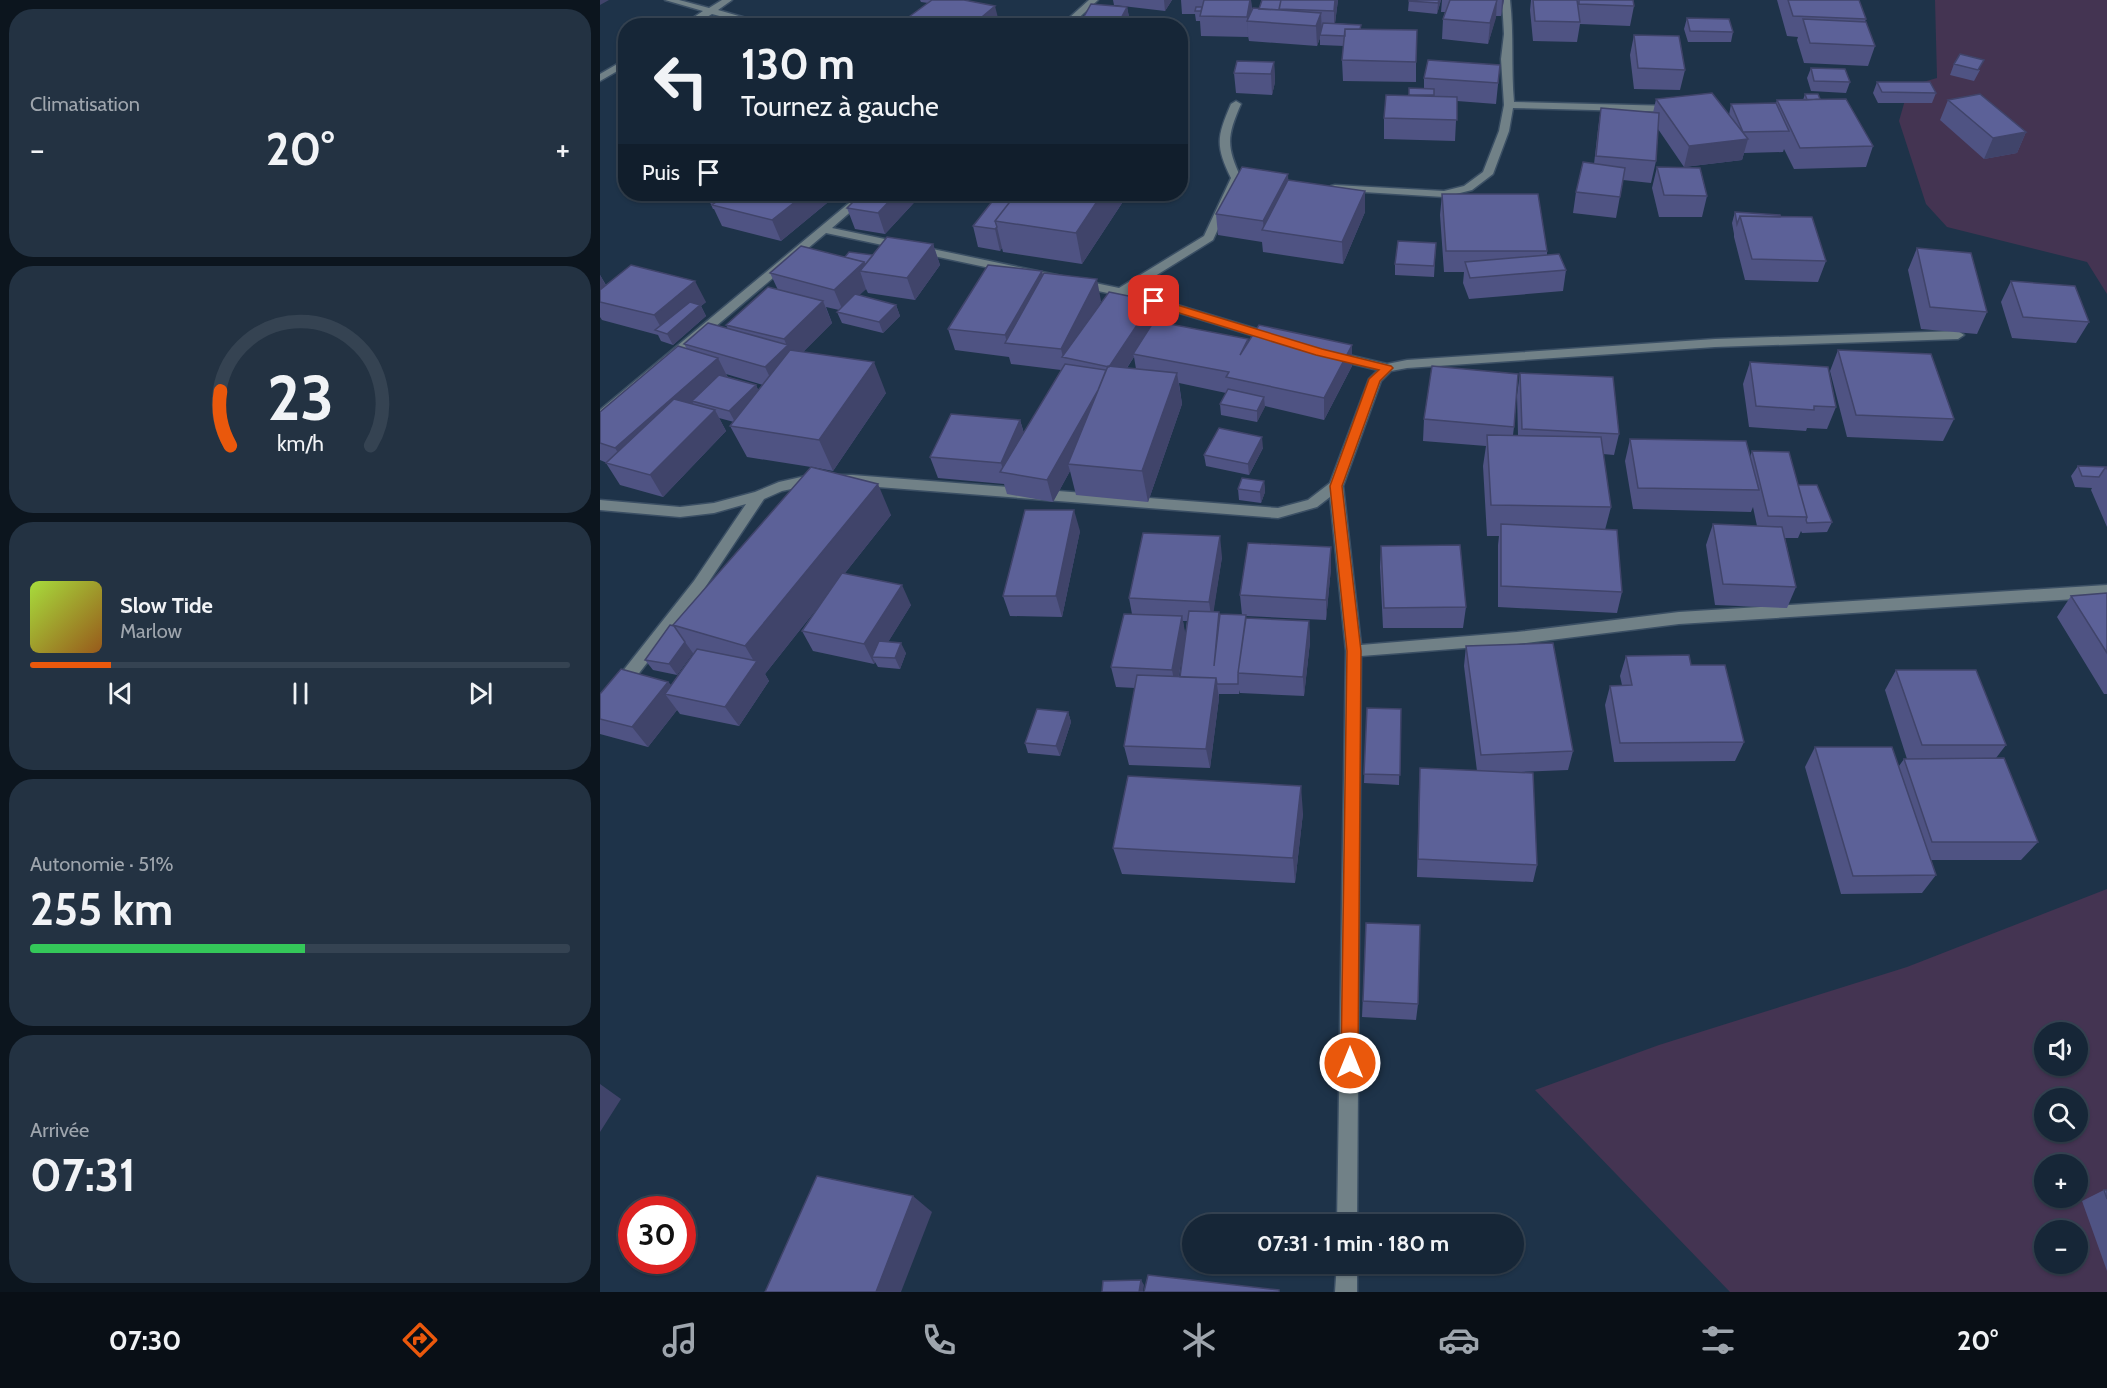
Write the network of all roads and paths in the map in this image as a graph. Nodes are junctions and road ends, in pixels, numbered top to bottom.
1 (669, 0) edge
2 (728, 0) edge
3 (1094, 0) edge
4 (1506, 0) edge
5 (710, 11) junction
6 (699, 18) edge
7 (738, 18) edge
8 (1073, 18) edge
9 (618, 67) edge
10 (600, 78) edge
11 (1236, 104) dead end
12 (1509, 105) junction
13 (1686, 110) edge
14 (1321, 187) edge
15 (857, 201) edge
16 (823, 229) junction
17 (1121, 292) junction
18 (1958, 335) dead end
19 (1388, 368) junction
20 (600, 417) edge
21 (1336, 486) junction
22 (759, 496) junction
23 (600, 505) edge
24 (2107, 591) edge
25 (1354, 651) junction
26 (600, 711) edge
27 (1347, 1214) edge
28 (1347, 1274) edge
29 (1346, 1292) edge

1 - 5 street
2 - 5 street
3 - 8 street
4 - 12 street
5 - 6 street
5 - 7 street
9 - 10 street
11 - 17 street
12 - 13 street
12 - 14 street
15 - 16 street
16 - 17 street
16 - 20 street
17 - 19 street
18 - 19 street
19 - 21 street
21 - 22 street
21 - 25 street
22 - 23 street
22 - 26 street
24 - 25 street
25 - 27 street
28 - 29 street

